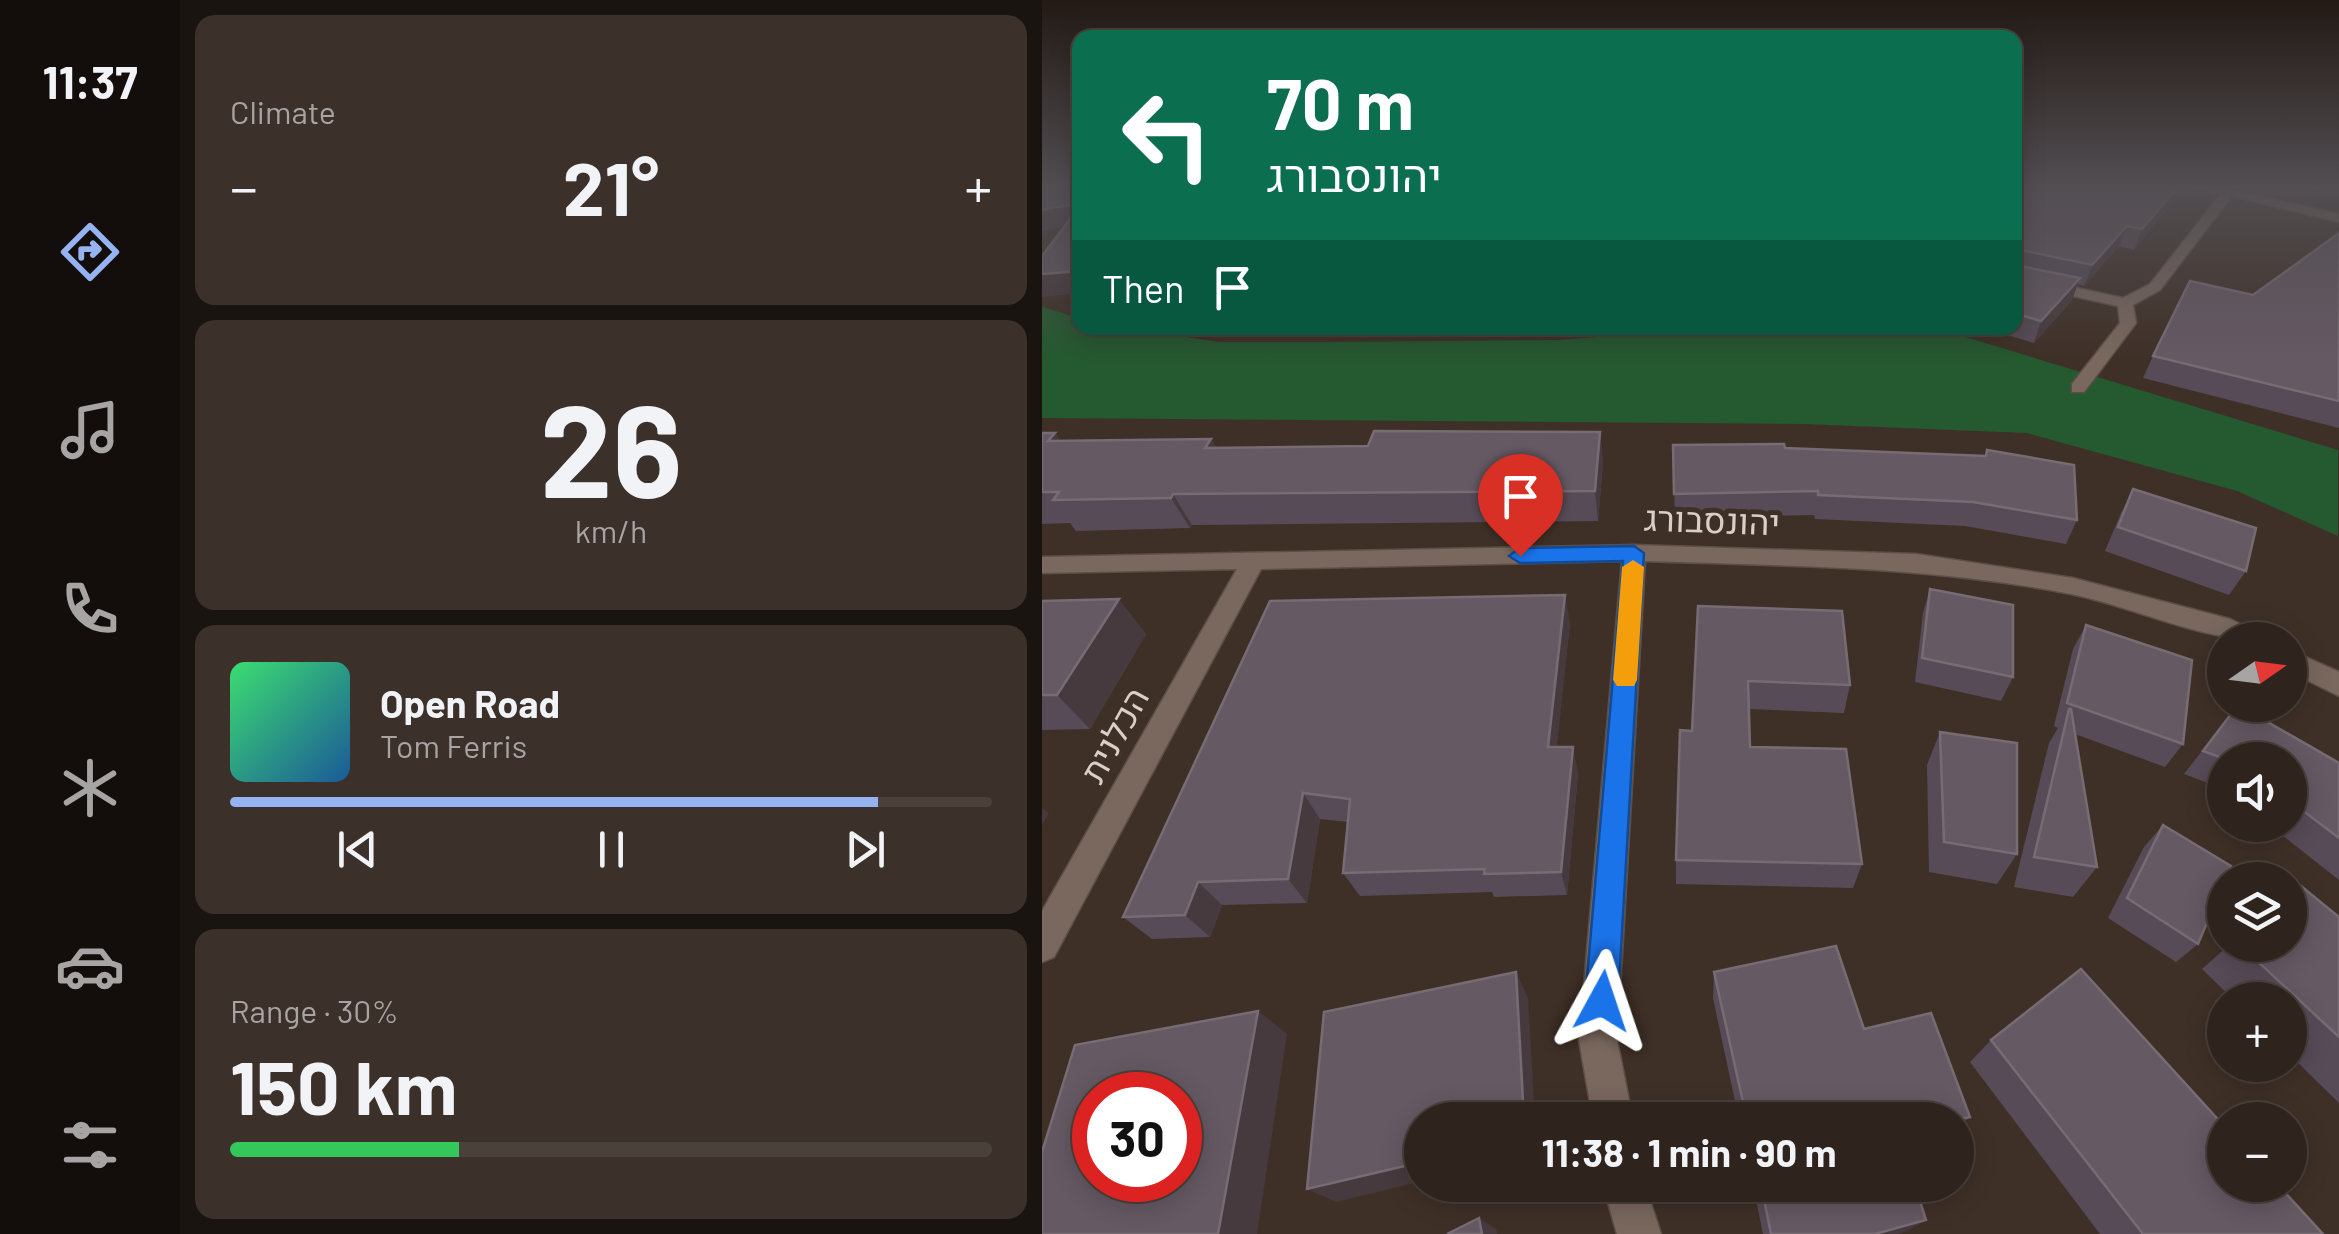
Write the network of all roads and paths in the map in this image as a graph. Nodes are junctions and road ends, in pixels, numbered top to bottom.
1 (2189, 244) edge
2 (2022, 280) edge
3 (2125, 302) junction
4 (2078, 388) dead end
5 (1634, 553) junction
6 (1253, 561) junction
7 (1042, 565) edge
8 (2207, 622) edge
9 (2307, 669) edge
10 (2338, 685) edge
11 (1042, 945) edge
12 (1609, 1102) edge
13 (1629, 1202) edge
14 (1639, 1234) edge

1 - 3 street
2 - 3 street
3 - 4 street
5 - 6 street, יהונסבורג
5 - 8 street, יהונסבורג
5 - 12 street
6 - 7 street, יהונסבורג
6 - 11 street, הכלנית
9 - 10 street
13 - 14 street

